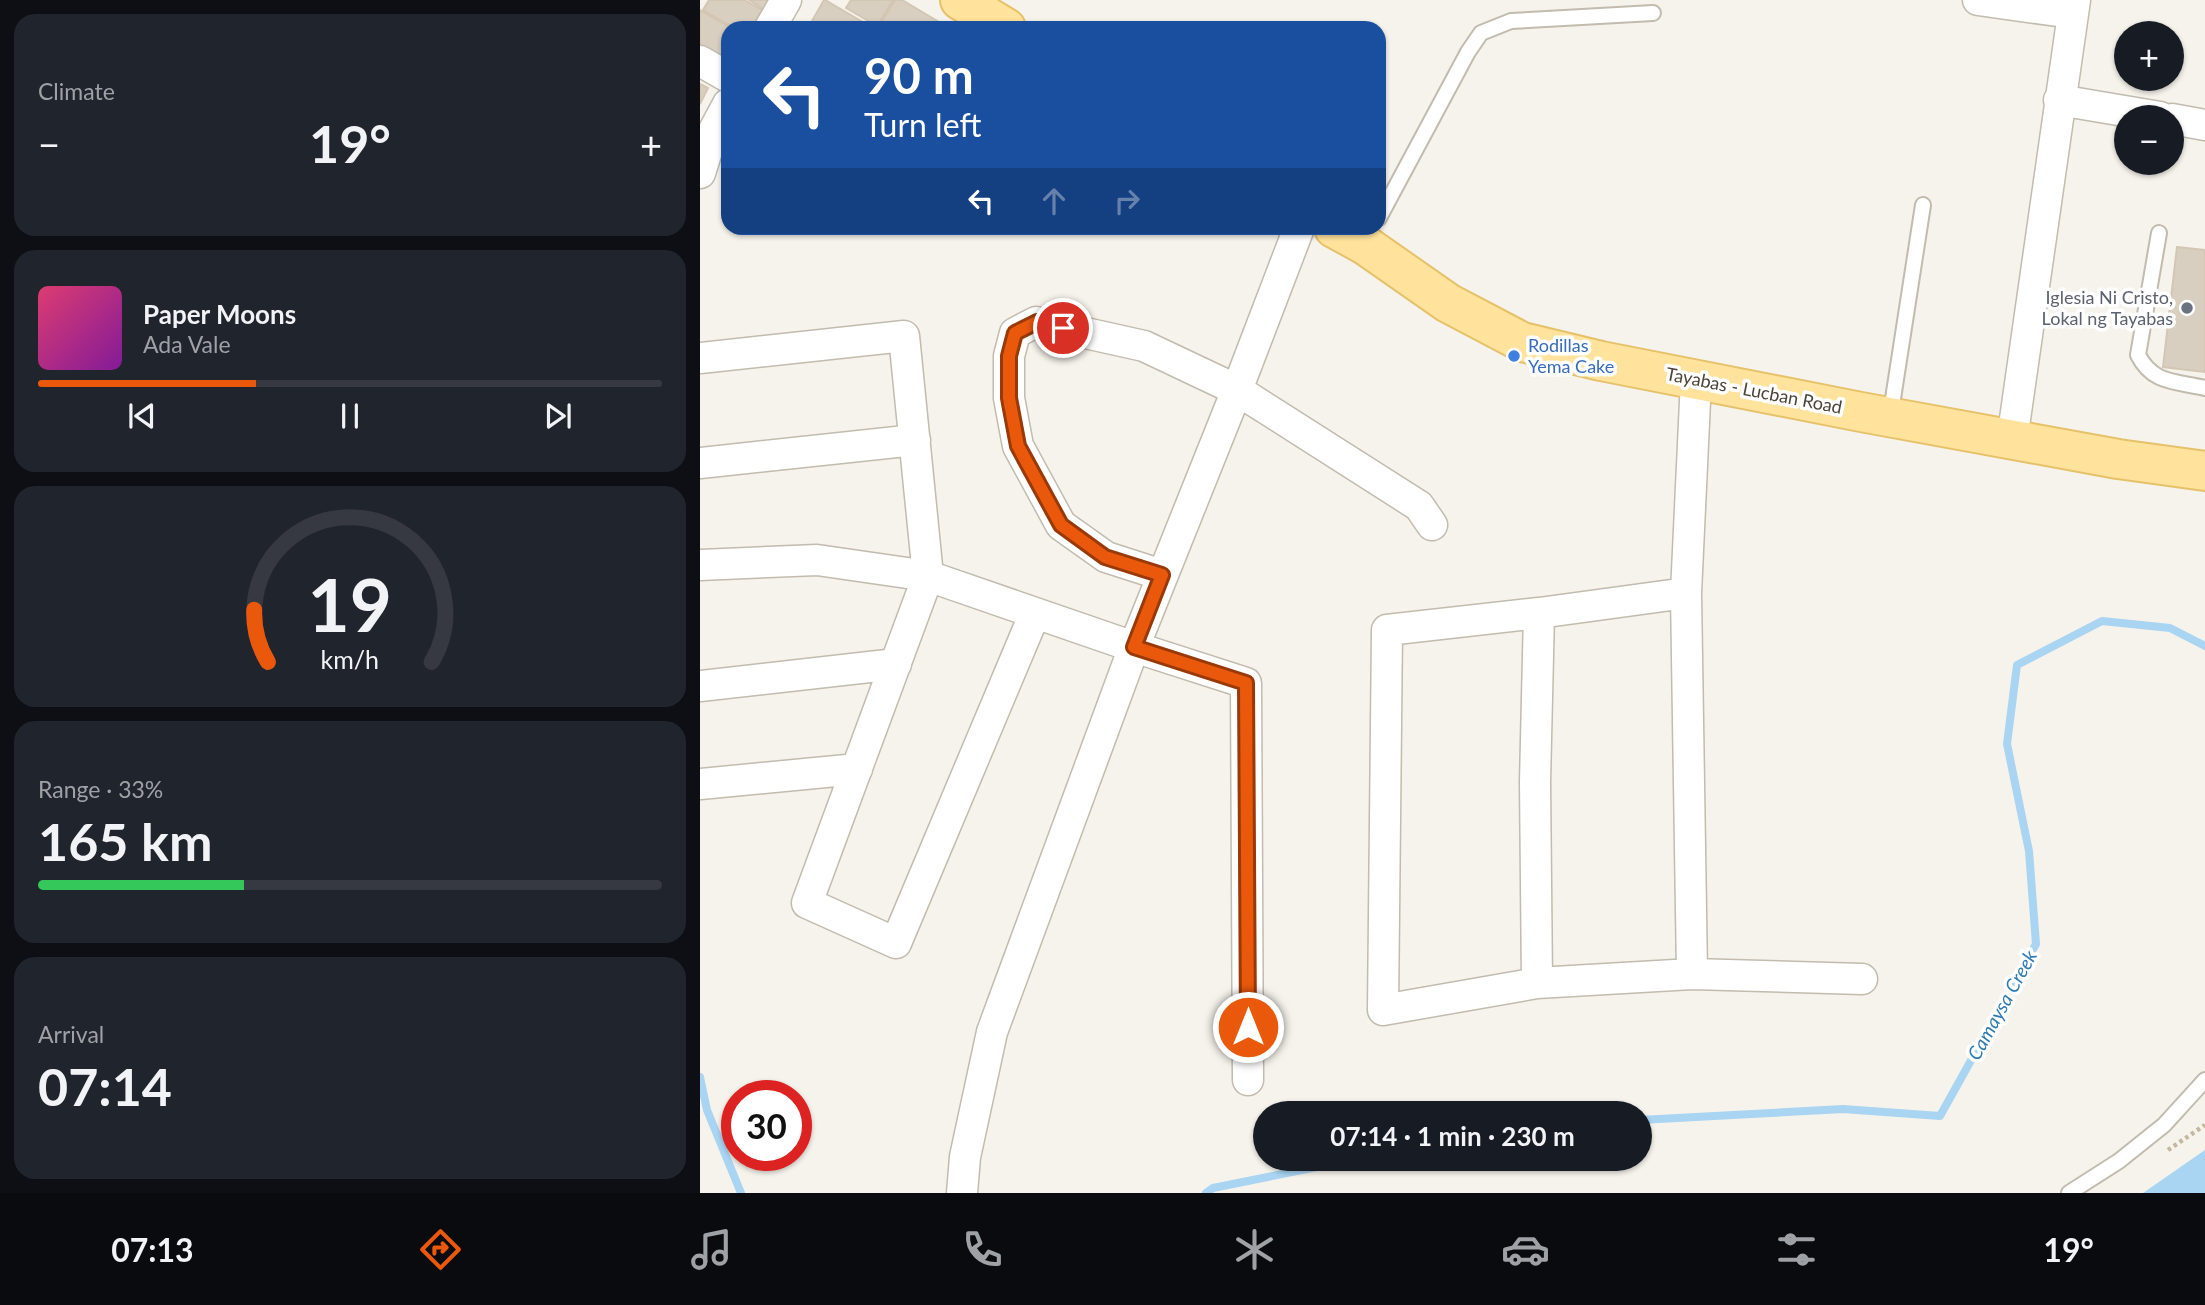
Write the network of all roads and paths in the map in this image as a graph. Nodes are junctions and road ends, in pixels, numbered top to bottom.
1 (786, 0) edge
2 (960, 0) edge
3 (1978, 0) edge
4 (2073, 6) edge
5 (1653, 13) dead end
6 (774, 21) edge
7 (994, 21) edge
8 (700, 61) edge
9 (721, 73) edge
10 (2059, 100) junction
11 (2114, 109) edge
12 (721, 117) edge
13 (2184, 121) edge
14 (2205, 125) edge
15 (700, 173) edge
16 (1386, 191) edge
17 (1923, 205) dead end
18 (2159, 233) dead end
19 (1296, 235) edge
20 (1369, 235) edge
21 (700, 358) edge
22 (1696, 380) junction
23 (2205, 388) edge
24 (1237, 390) junction
25 (1890, 418) junction
26 (915, 440) junction
27 (2012, 440) junction
28 (700, 463) edge
29 (2205, 471) edge
30 (1432, 525) dead end
31 (700, 565) edge
32 (1162, 575) junction
33 (929, 576) junction
34 (1686, 593) junction
35 (1035, 613) junction
36 (1539, 613) junction
37 (1134, 647) junction
38 (896, 664) junction
39 (700, 686) edge
40 (857, 769) junction
41 (700, 783) edge
42 (1692, 974) junction
43 (1862, 979) dead end
44 (1537, 984) junction
45 (1248, 1080) dead end
46 (2205, 1080) edge
47 (962, 1193) edge
48 (2068, 1193) edge

1 - 6 street
2 - 7 main road
3 - 4 street
4 - 10 street
5 - 16 lane
8 - 9 street
10 - 11 street
10 - 27 street
12 - 15 street
13 - 14 street
17 - 25 lane
18 - 23 lane
19 - 24 street
20 - 22 main road, Tayabas - Lucban Road
21 - 26 street
22 - 25 main road, Tayabas - Lucban Road
22 - 34 street
24 - 30 street
24 - 32 street
24 - 32 street
25 - 27 main road, Tayabas - Lucban Road
26 - 28 street
26 - 33 street
27 - 29 main road, Tayabas - Lucban Road
31 - 33 street
32 - 37 street
33 - 35 street
33 - 38 street
34 - 36 street
34 - 42 street
35 - 37 street
35 - 40 street
36 - 44 street
36 - 44 street
37 - 45 street
37 - 47 street
38 - 39 street
38 - 40 street
40 - 41 street
42 - 43 street
42 - 44 street
46 - 48 lane

